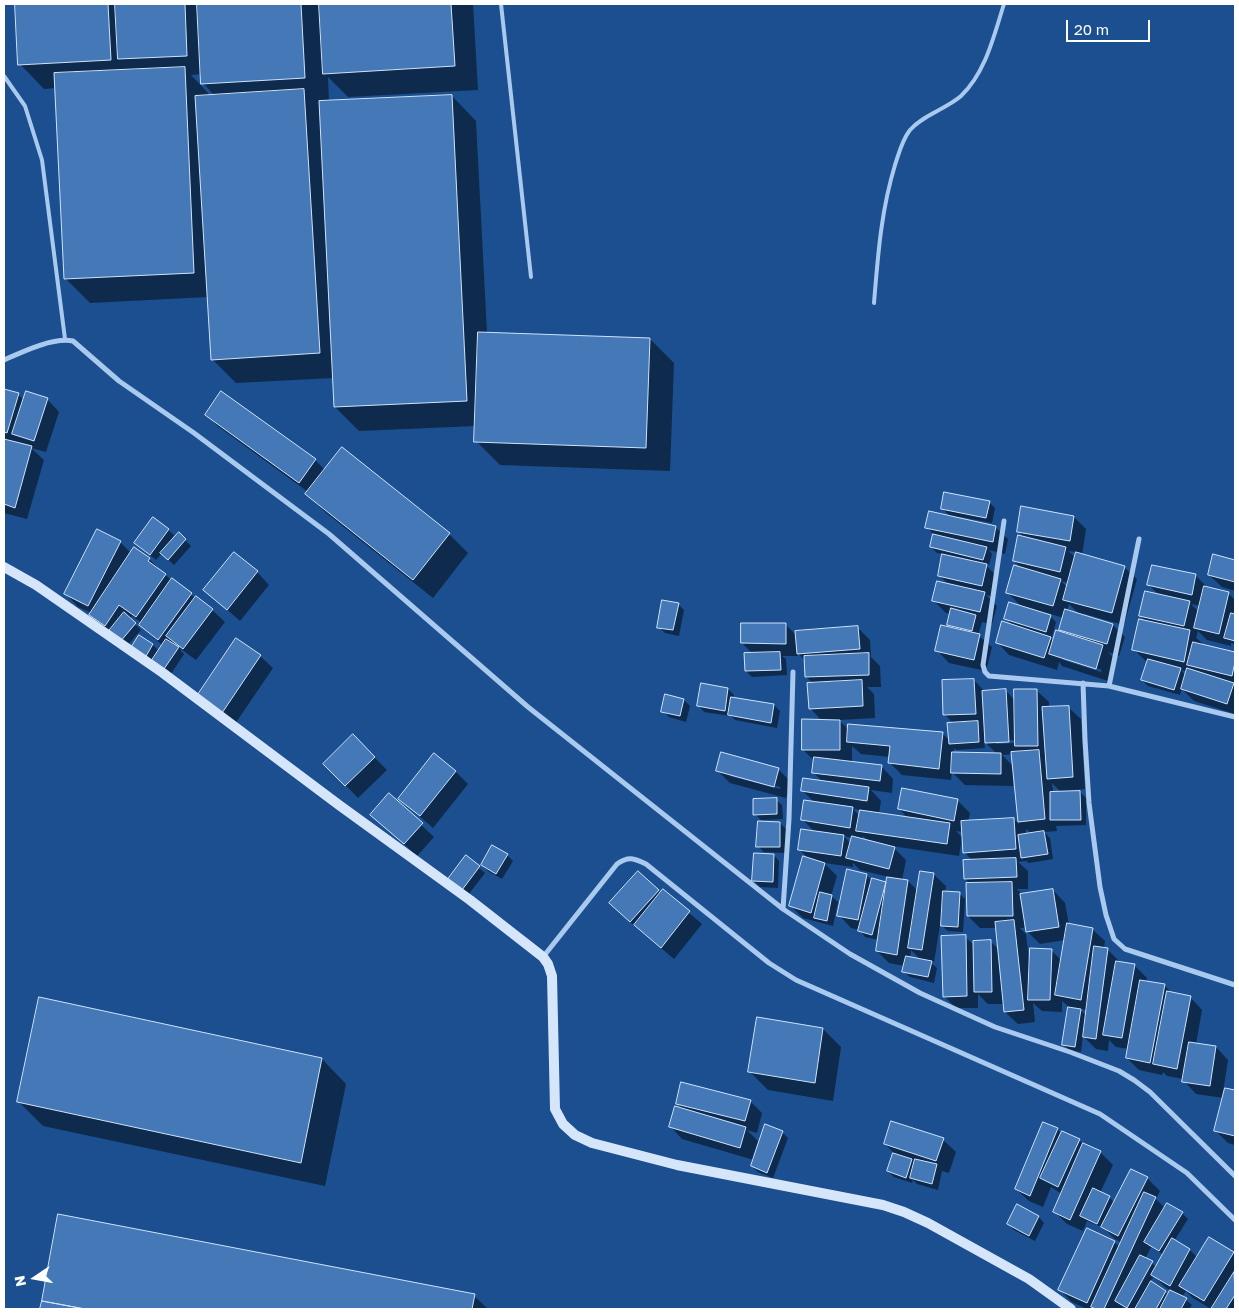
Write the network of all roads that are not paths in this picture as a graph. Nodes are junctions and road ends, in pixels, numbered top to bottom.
1 (501, 4) edge
2 (1004, 4) edge
3 (4, 76) edge
4 (531, 277) dead end
5 (874, 303) dead end
6 (65, 339) junction
7 (4, 360) edge
8 (1004, 521) dead end
9 (1139, 538) dead end
10 (4, 567) edge
11 (793, 672) dead end
12 (1083, 683) junction
13 (1109, 686) junction
14 (1235, 717) edge
15 (783, 908) junction
16 (543, 957) junction
17 (1235, 985) edge
18 (1235, 1176) edge
19 (1235, 1220) edge
20 (1071, 1309) edge

1 - 4 lane
2 - 5 lane
3 - 6 lane
6 - 7 street
6 - 15 street
8 - 12 street
9 - 13 street
10 - 16 street
11 - 15 street
12 - 13 street
12 - 17 street
13 - 14 street
15 - 18 street
16 - 19 street
16 - 20 street

